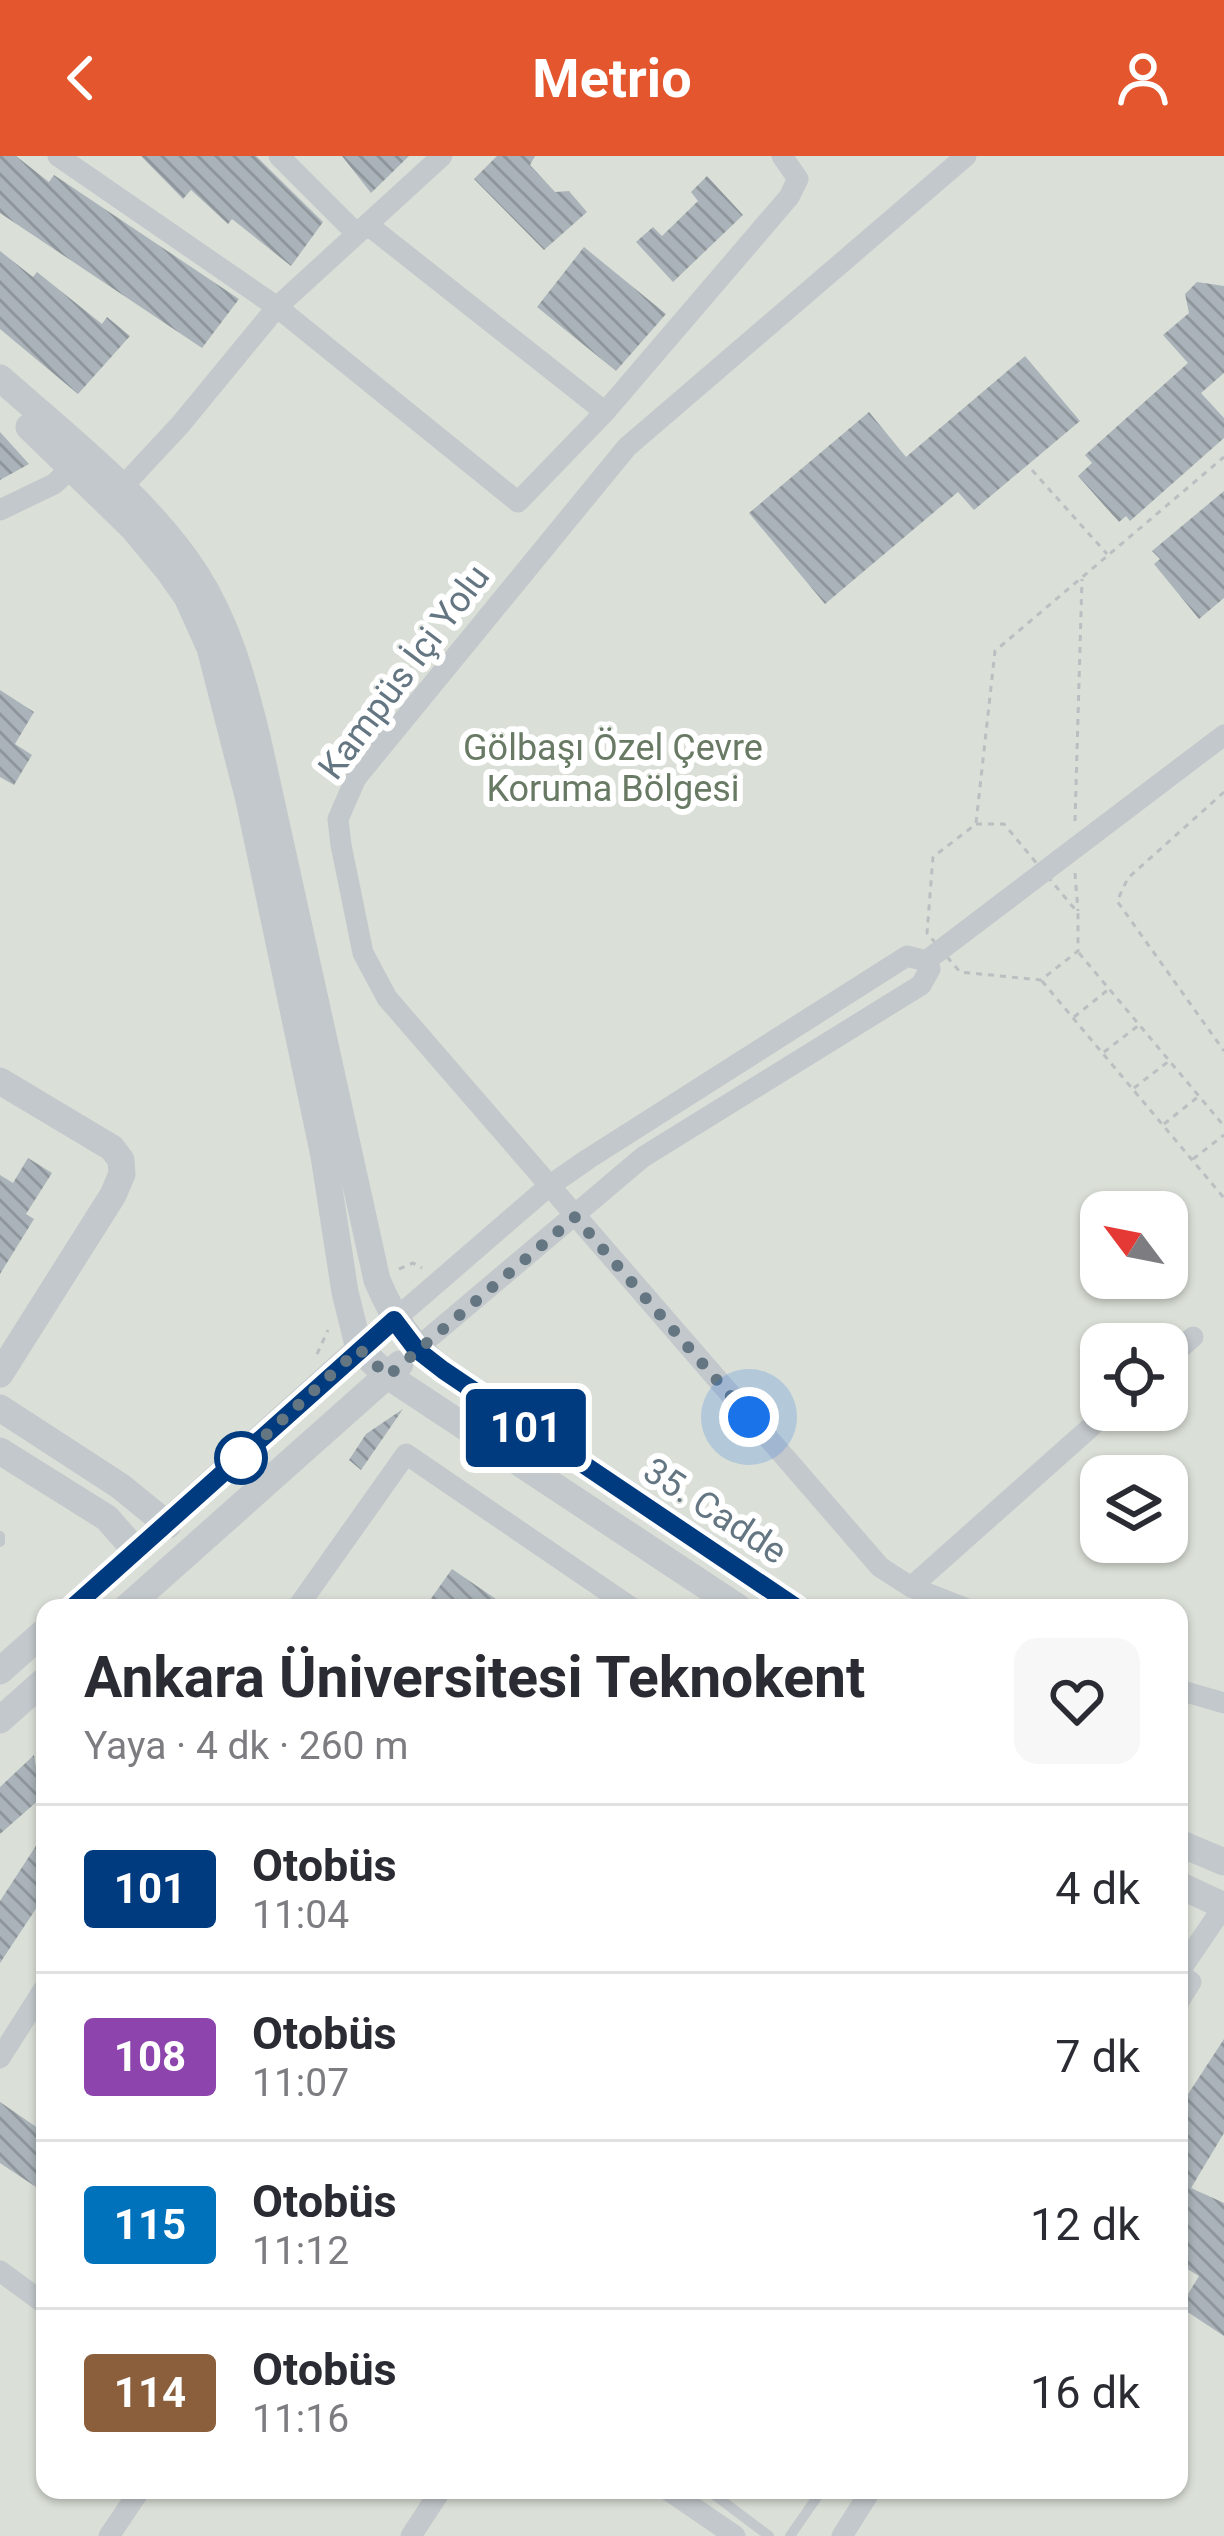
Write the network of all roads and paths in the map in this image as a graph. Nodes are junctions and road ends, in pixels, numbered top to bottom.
1 (58, 156) edge
2 (279, 156) edge
3 (442, 156) edge
4 (782, 156) edge
5 (967, 156) edge
6 (362, 230) junction
7 (277, 308) junction
8 (0, 378) edge
9 (0, 401) edge
10 (604, 412) junction
11 (1224, 457) edge
12 (80, 461) junction
13 (1032, 470) dead end
14 (114, 496) junction
15 (0, 510) edge
16 (1108, 555) junction
17 (1082, 578) junction
18 (1224, 735) edge
19 (1224, 792) edge
20 (976, 824) dead end
21 (1074, 850) junction
22 (1078, 913) dead end
23 (1078, 950) dead end
24 (926, 961) junction
25 (1041, 980) dead end
26 (1110, 989) junction
27 (1072, 1018) junction
28 (1140, 1025) junction
29 (1224, 1051) edge
30 (1103, 1054) junction
31 (1169, 1060) junction
32 (0, 1081) edge
33 (1132, 1089) junction
34 (1199, 1096) junction
35 (1162, 1125) junction
36 (1224, 1126) edge
37 (1224, 1135) edge
38 (1192, 1160) junction
39 (549, 1186) junction
40 (1223, 1196) edge
41 (575, 1217) junction
42 (394, 1320) junction
43 (328, 1329) dead end
44 (1192, 1337) dead end
45 (1188, 1341) edge
46 (359, 1349) junction
47 (416, 1349) junction
48 (309, 1366) dead end
49 (0, 1374) edge
50 (388, 1376) junction
51 (0, 1408) edge
52 (1086, 1431) edge
53 (0, 1451) edge
54 (167, 1525) junction
55 (136, 1551) junction
56 (911, 1587) junction
57 (82, 1599) edge
58 (136, 1599) edge
59 (303, 1599) edge
60 (619, 1599) edge
61 (725, 1599) edge
62 (783, 1599) edge
63 (942, 1599) edge
64 (36, 1639) edge
65 (0, 1671) edge
66 (36, 1688) edge
67 (1188, 1692) edge
68 (1224, 1702) edge
69 (0, 1720) edge
70 (1188, 1847) edge
71 (1224, 1862) edge
72 (1188, 1889) edge
73 (1224, 1906) edge
74 (1188, 1960) edge
75 (36, 2001) edge
76 (0, 2058) edge
77 (0, 2271) edge
78 (36, 2297) edge
79 (134, 2499) edge
80 (435, 2499) edge
81 (681, 2499) edge
82 (720, 2499) edge
83 (816, 2499) edge
84 (865, 2499) edge
85 (109, 2536) edge
86 (411, 2536) edge
87 (735, 2536) edge
88 (769, 2536) edge
89 (790, 2536) edge
90 (842, 2536) edge

1 - 7 street
2 - 6 street
3 - 6 street
4 - 10 street
5 - 39 street, Kampüs İçi Yolu
6 - 7 street
6 - 10 street
7 - 10 street
7 - 14 street
8 - 12 street
9 - 12 street
11 - 16 path
12 - 14 street
12 - 15 street
13 - 16 path
14 - 42 street, 35. Cadde
14 - 46 street
16 - 17 path
17 - 20 path
17 - 21 path
18 - 21 street
19 - 29 path
21 - 22 path
21 - 24 street
23 - 26 path
24 - 39 street
24 - 41 street
25 - 27 path
26 - 27 path
26 - 28 path
27 - 30 path
28 - 30 path
28 - 31 path
30 - 33 path
31 - 33 path
31 - 34 path
32 - 49 street
33 - 35 path
34 - 35 path
34 - 36 path
35 - 38 path
37 - 38 path
38 - 40 path
39 - 41 street, Kampüs İçi Yolu
39 - 42 street
41 - 47 street
41 - 56 street, Kampüs İçi Yolu
42 - 46 street
42 - 47 street, 35. Cadde
43 - 48 path
44 - 45 street
46 - 50 street, 35. Cadde
46 - 54 street
47 - 50 street
47 - 62 street, 35. Cadde
50 - 58 street
50 - 61 street, 35. Cadde
51 - 54 street
52 - 56 street
53 - 55 street
54 - 55 street
55 - 57 street
56 - 63 street, Kampüs İçi Yolu
59 - 60 street
64 - 65 street
66 - 69 street
67 - 68 street
70 - 71 street
72 - 73 street
73 - 74 street
75 - 76 street
77 - 78 street
79 - 85 street
80 - 86 street
81 - 87 street
82 - 88 lane
83 - 89 lane
84 - 90 street

